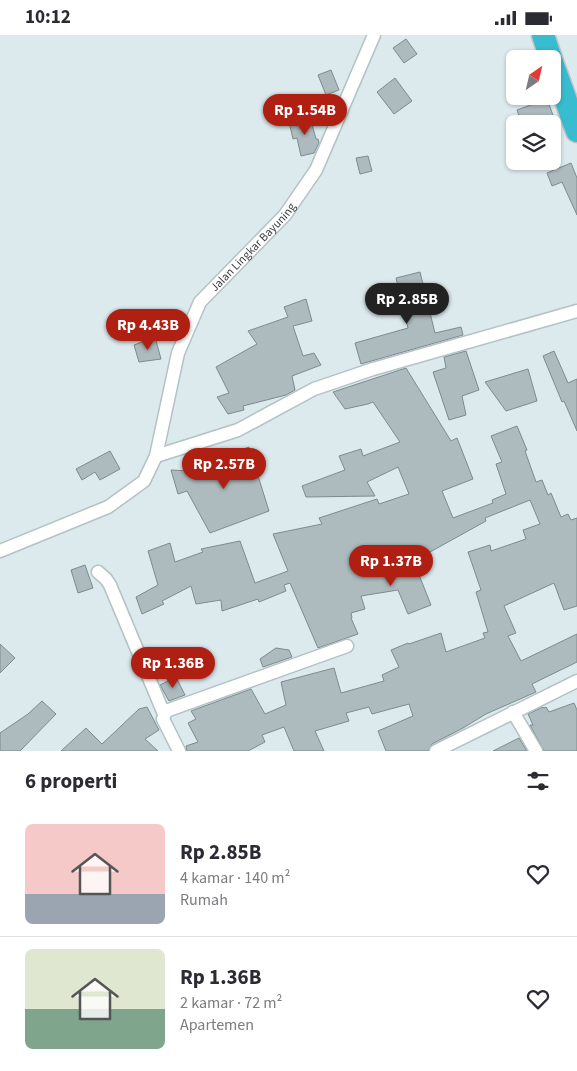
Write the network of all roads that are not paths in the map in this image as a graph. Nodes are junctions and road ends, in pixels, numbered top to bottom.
1 (374, 35) edge
2 (543, 35) edge
3 (548, 50) edge
4 (561, 86) edge
5 (577, 131) edge
6 (577, 311) edge
7 (156, 456) junction
8 (0, 551) edge
9 (98, 572) dead end
10 (347, 646) dead end
11 (577, 681) edge
12 (513, 712) junction
13 (164, 714) junction
14 (179, 751) edge
15 (436, 751) edge
16 (536, 751) edge

1 - 7 street, Jalan Lingkar Bayuning
2 - 3 highway
4 - 5 highway
6 - 7 street
7 - 8 street, Jalan Lingkar Bayuning
9 - 13 street
10 - 13 street
11 - 12 street
12 - 15 street
12 - 16 street
13 - 14 street

